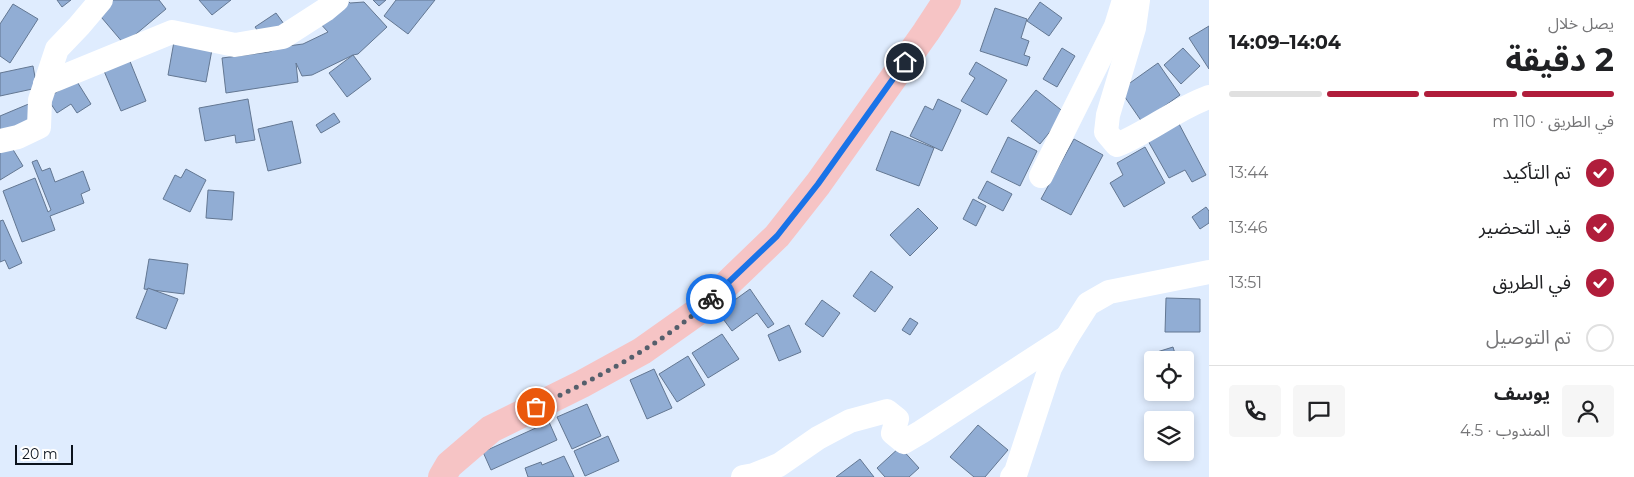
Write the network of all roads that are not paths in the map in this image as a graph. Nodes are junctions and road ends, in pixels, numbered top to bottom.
1 (101, 0) edge
2 (337, 0) edge
3 (947, 0) edge
4 (1124, 0) edge
5 (1138, 0) edge
6 (45, 84) junction
7 (1209, 97) edge
8 (0, 142) edge
9 (1041, 176) dead end
10 (1209, 272) edge
11 (1067, 337) junction
12 (442, 477) edge
13 (743, 477) edge
14 (1012, 477) edge

1 - 6 street
2 - 6 street
3 - 12 main road
4 - 9 street
5 - 7 street
6 - 8 street
10 - 11 street
11 - 13 street
11 - 14 street

